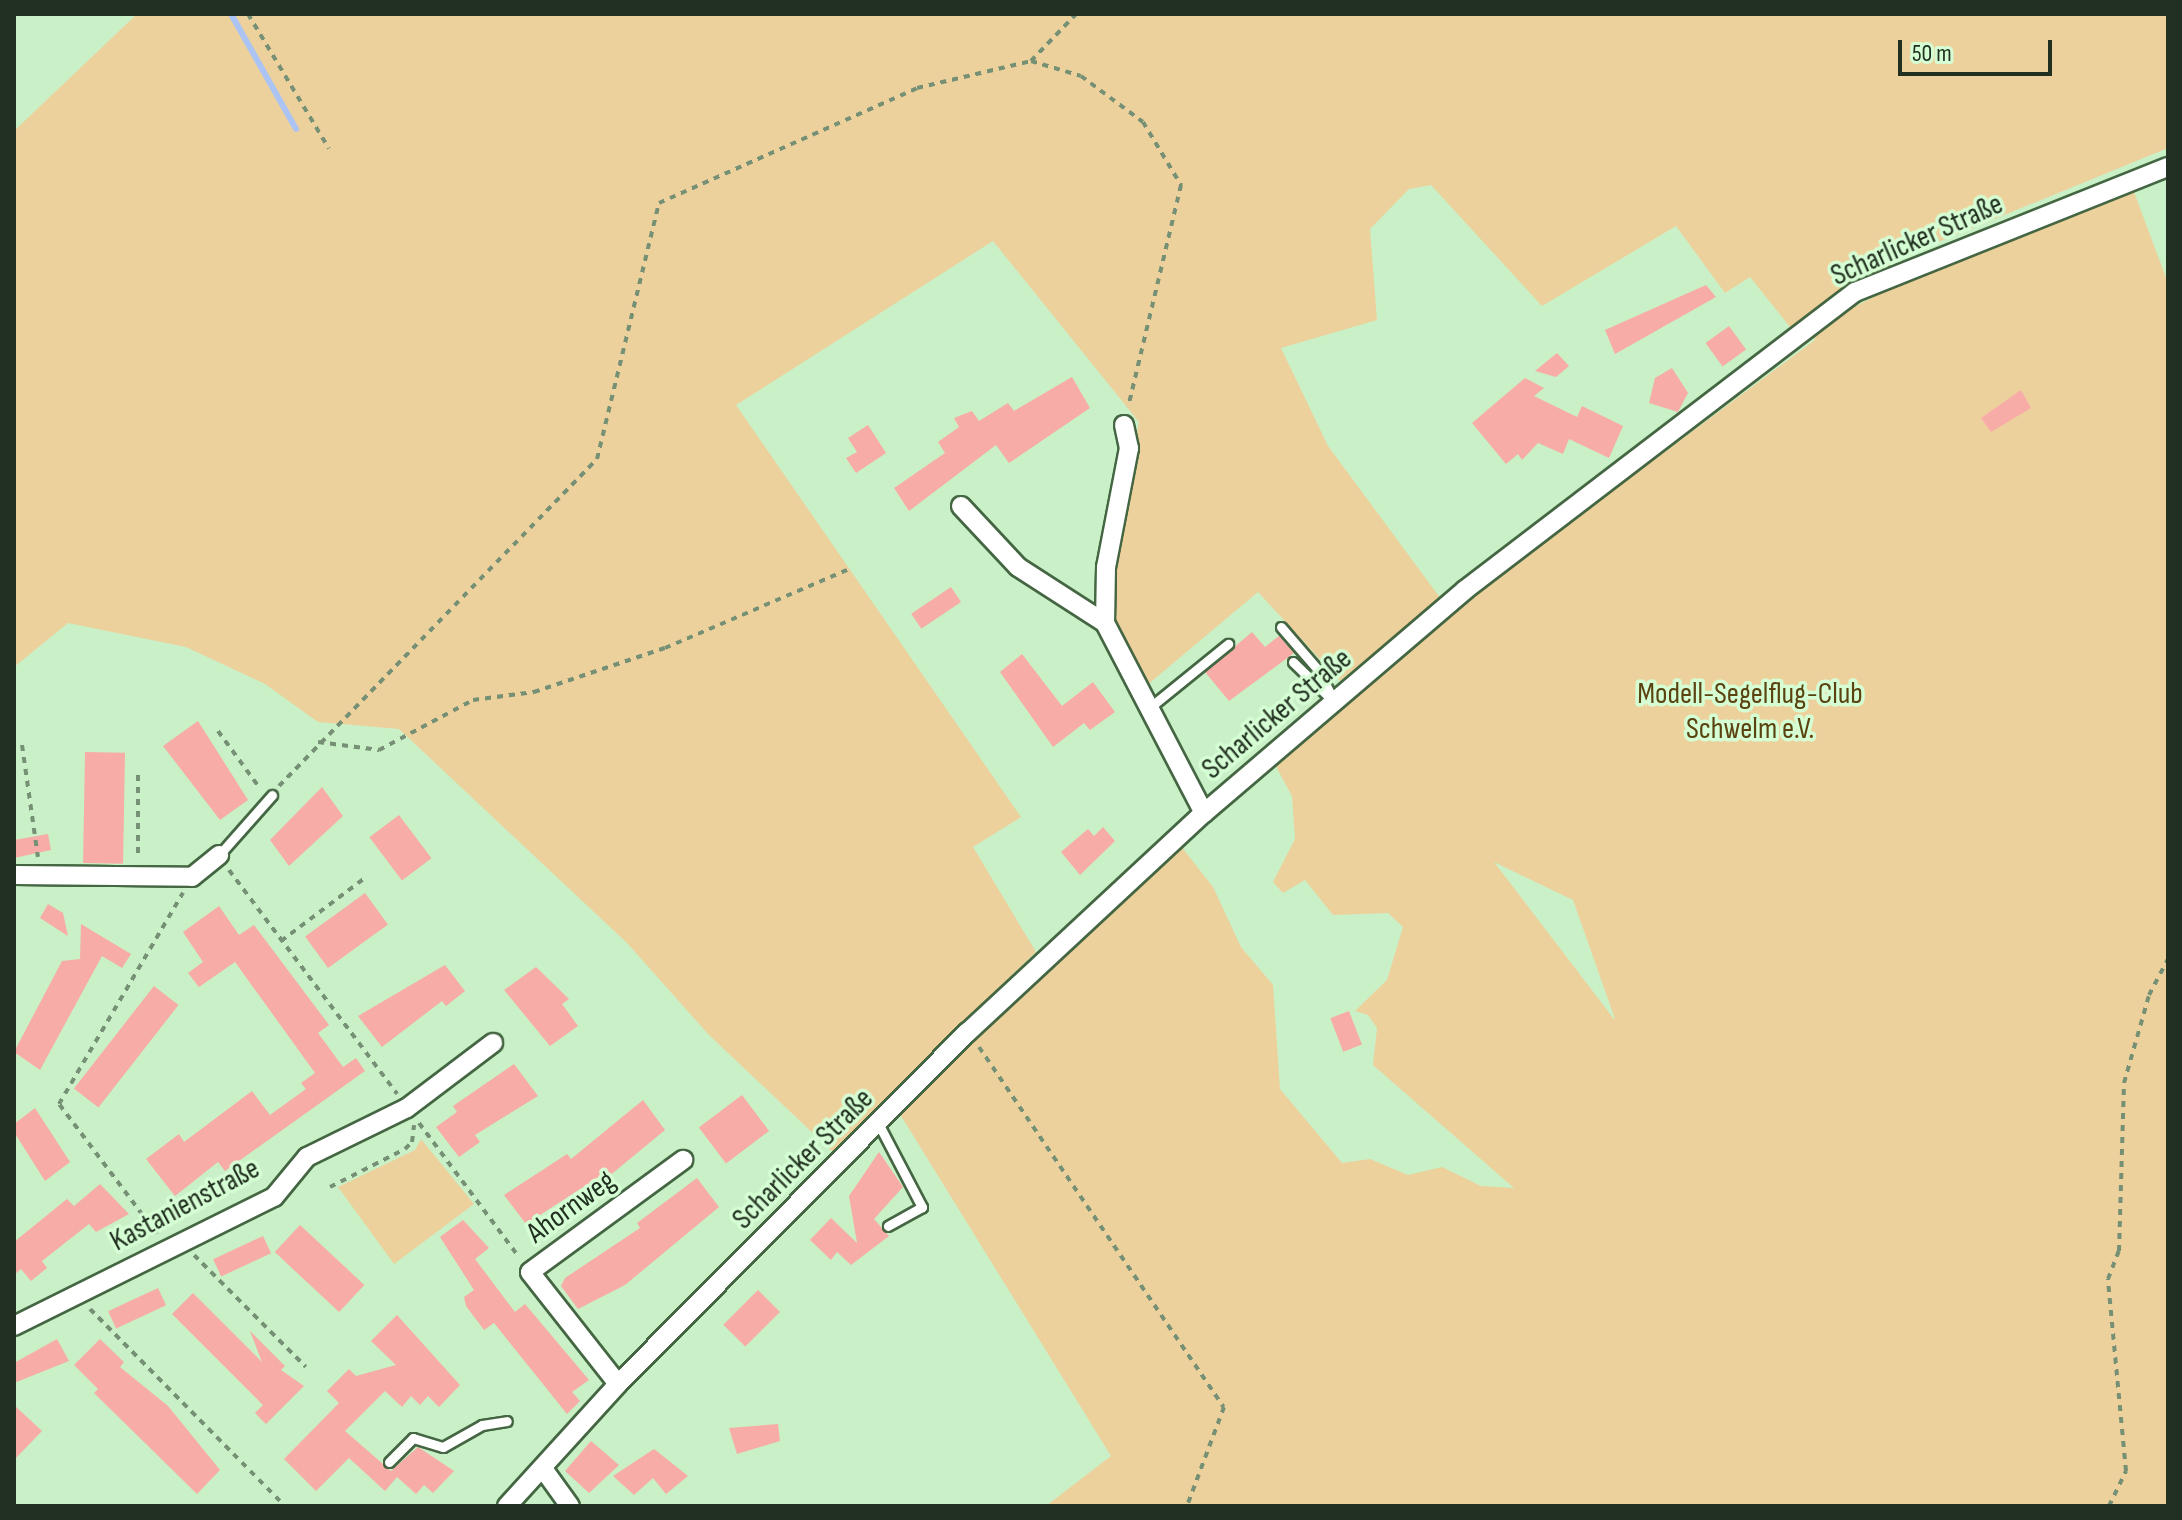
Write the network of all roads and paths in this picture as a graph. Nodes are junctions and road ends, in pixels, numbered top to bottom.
1 (248, 14) edge
2 (1076, 14) edge
3 (1031, 61) junction
4 (329, 149) dead end
5 (2168, 167) edge
6 (1124, 425) joint
7 (961, 506) dead end
8 (849, 569) dead end
9 (1105, 623) junction
10 (1281, 627) dead end
11 (1228, 644) dead end
12 (1293, 662) dead end
13 (1334, 702) junction
14 (1149, 708) junction
15 (218, 731) dead end
16 (318, 742) junction
17 (22, 745) dead end
18 (138, 775) dead end
19 (270, 797) junction
20 (1204, 813) junction
21 (219, 855) junction
22 (40, 873) junction
23 (14, 875) edge
24 (138, 875) junction
25 (192, 877) junction
26 (365, 878) dead end
27 (281, 941) junction
28 (2168, 959) edge
29 (968, 1032) junction
30 (493, 1043) dead end
31 (390, 1085) dead end
32 (416, 1119) dead end
33 (878, 1123) junction
34 (421, 1127) dead end
35 (683, 1160) dead end
36 (330, 1187) dead end
37 (888, 1226) dead end
38 (174, 1246) junction
39 (530, 1272) junction
40 (74, 1293) junction
41 (14, 1326) edge
42 (306, 1367) dead end
43 (618, 1384) junction
44 (507, 1421) dead end
45 (389, 1462) dead end
46 (544, 1470) junction
47 (285, 1506) edge
48 (507, 1506) edge
49 (570, 1506) edge
50 (1187, 1506) edge
51 (2109, 1506) edge

1 - 4 path
2 - 3 path
3 - 6 path
3 - 16 path
5 - 13 street, Scharlicker Straße
6 - 9 street
7 - 9 street
8 - 16 path
9 - 14 street
10 - 13 lane
11 - 14 lane
12 - 13 lane
13 - 20 street, Scharlicker Straße
14 - 20 street
15 - 19 path
16 - 19 path
17 - 22 path
18 - 24 path
19 - 21 lane
20 - 29 street, Scharlicker Straße
21 - 25 street
21 - 27 path
22 - 23 street
22 - 24 street
24 - 25 street
25 - 38 path
26 - 27 path
27 - 31 path
28 - 51 path
29 - 33 street, Scharlicker Straße
29 - 50 path
30 - 38 street, Kastanienstraße
32 - 36 path
33 - 37 lane
33 - 43 street, Scharlicker Straße
34 - 39 path
35 - 39 street, Ahornweg
38 - 40 street, Kastanienstraße
38 - 42 path
39 - 43 street, Ahornweg
40 - 41 street, Kastanienstraße
40 - 47 path
43 - 46 street, Scharlicker Straße
44 - 45 lane
46 - 48 street, Scharlicker Straße
46 - 49 street

